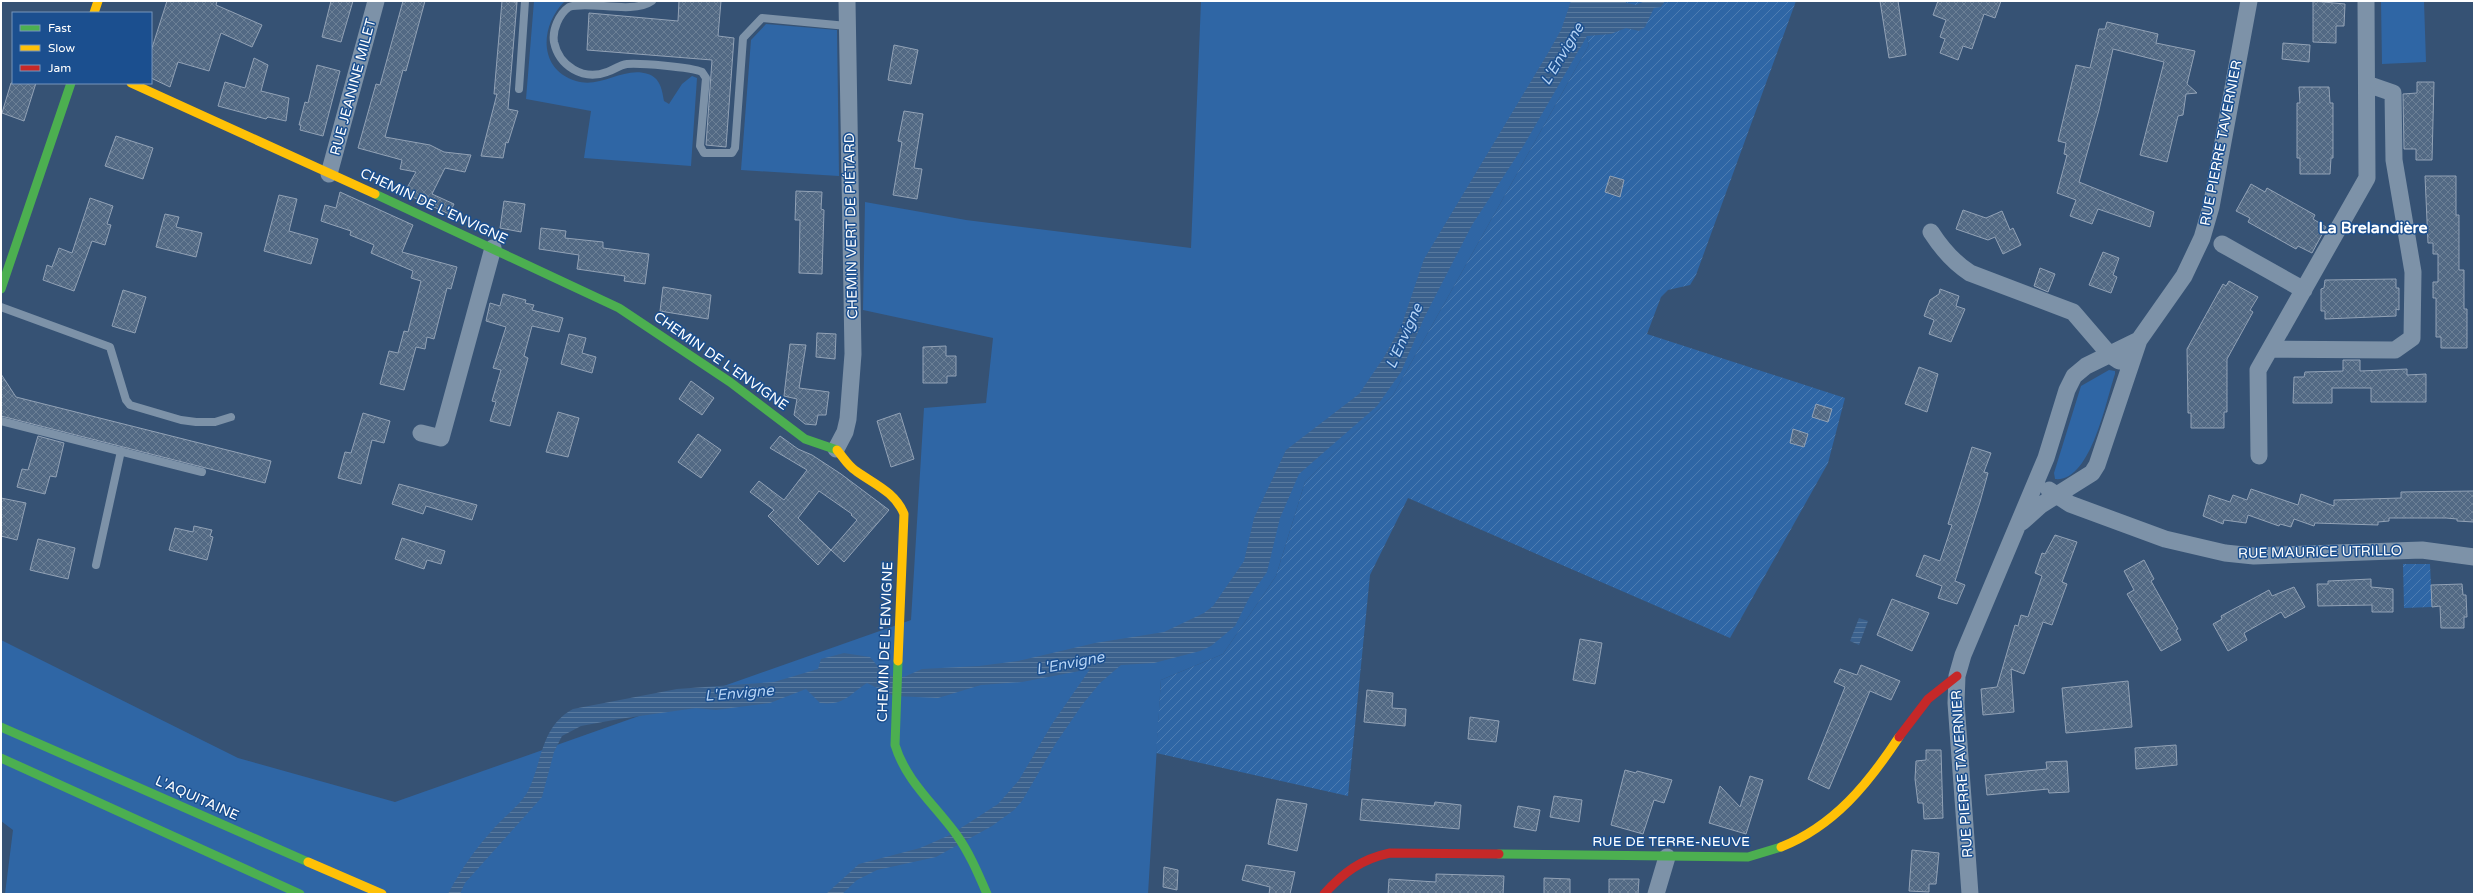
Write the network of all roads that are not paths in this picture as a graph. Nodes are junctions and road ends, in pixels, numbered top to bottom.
1 (98, 1) edge
2 (376, 1) edge
3 (525, 1) edge
4 (652, 1) edge
5 (847, 1) edge
6 (2249, 1) edge
7 (2366, 1) edge
8 (94, 12) edge
9 (848, 26) junction
10 (71, 84) edge
11 (133, 84) edge
12 (2367, 84) junction
13 (519, 89) dead end
14 (329, 174) junction
15 (1931, 232) dead end
16 (2222, 244) dead end
17 (493, 248) junction
18 (1, 289) edge
19 (2304, 290) junction
20 (1, 307) edge
21 (2139, 340) junction
22 (2270, 349) junction
23 (2110, 354) junction
24 (2126, 374) junction
25 (231, 417) dead end
26 (1, 421) edge
27 (421, 433) dead end
28 (836, 449) junction
29 (121, 451) junction
30 (2258, 456) dead end
31 (202, 472) dead end
32 (2038, 479) junction
33 (2055, 496) junction
34 (2020, 523) junction
35 (2474, 557) edge
36 (96, 565) dead end
37 (1957, 676) junction
38 (1, 727) edge
39 (1, 758) edge
40 (1667, 857) junction
41 (300, 894) edge
42 (382, 894) edge
43 (987, 894) edge
44 (1324, 894) edge
45 (1656, 894) edge
46 (1970, 894) edge

1 - 8 main road
2 - 14 street, RUE JEANINE MILET
3 - 13 lane
4 - 9 lane
5 - 9 street, CHEMIN VERT DE PIÉTARD
6 - 21 street, RUE PIERRE TAVERNIER
7 - 12 street
9 - 28 street, CHEMIN VERT DE PIÉTARD
10 - 18 main road
11 - 14 main road, CHEMIN DE L'ENVIGNE
12 - 19 street
12 - 22 street
14 - 17 main road, CHEMIN DE L'ENVIGNE
15 - 23 street
16 - 19 street
17 - 27 street
17 - 28 main road, CHEMIN DE L'ENVIGNE
19 - 22 street
20 - 25 lane
21 - 23 street, RUE PIERRE TAVERNIER
21 - 24 street, RUE PIERRE TAVERNIER
22 - 30 street
23 - 24 street
23 - 32 street, RUE PIERRE TAVERNIER
24 - 33 street, RUE PIERRE TAVERNIER
26 - 29 lane
28 - 43 main road, CHEMIN DE L'ENVIGNE
29 - 31 lane
29 - 36 lane
32 - 33 street
32 - 34 street, RUE PIERRE TAVERNIER
33 - 34 street, RUE PIERRE TAVERNIER
33 - 35 street, RUE MAURICE UTRILLO
34 - 37 street, RUE PIERRE TAVERNIER
37 - 40 main road, RUE DE TERRE-NEUVE
37 - 46 street, RUE PIERRE TAVERNIER
38 - 42 main road, L'AQUITAINE
39 - 41 main road
40 - 44 main road, RUE DE TERRE-NEUVE
40 - 45 street

